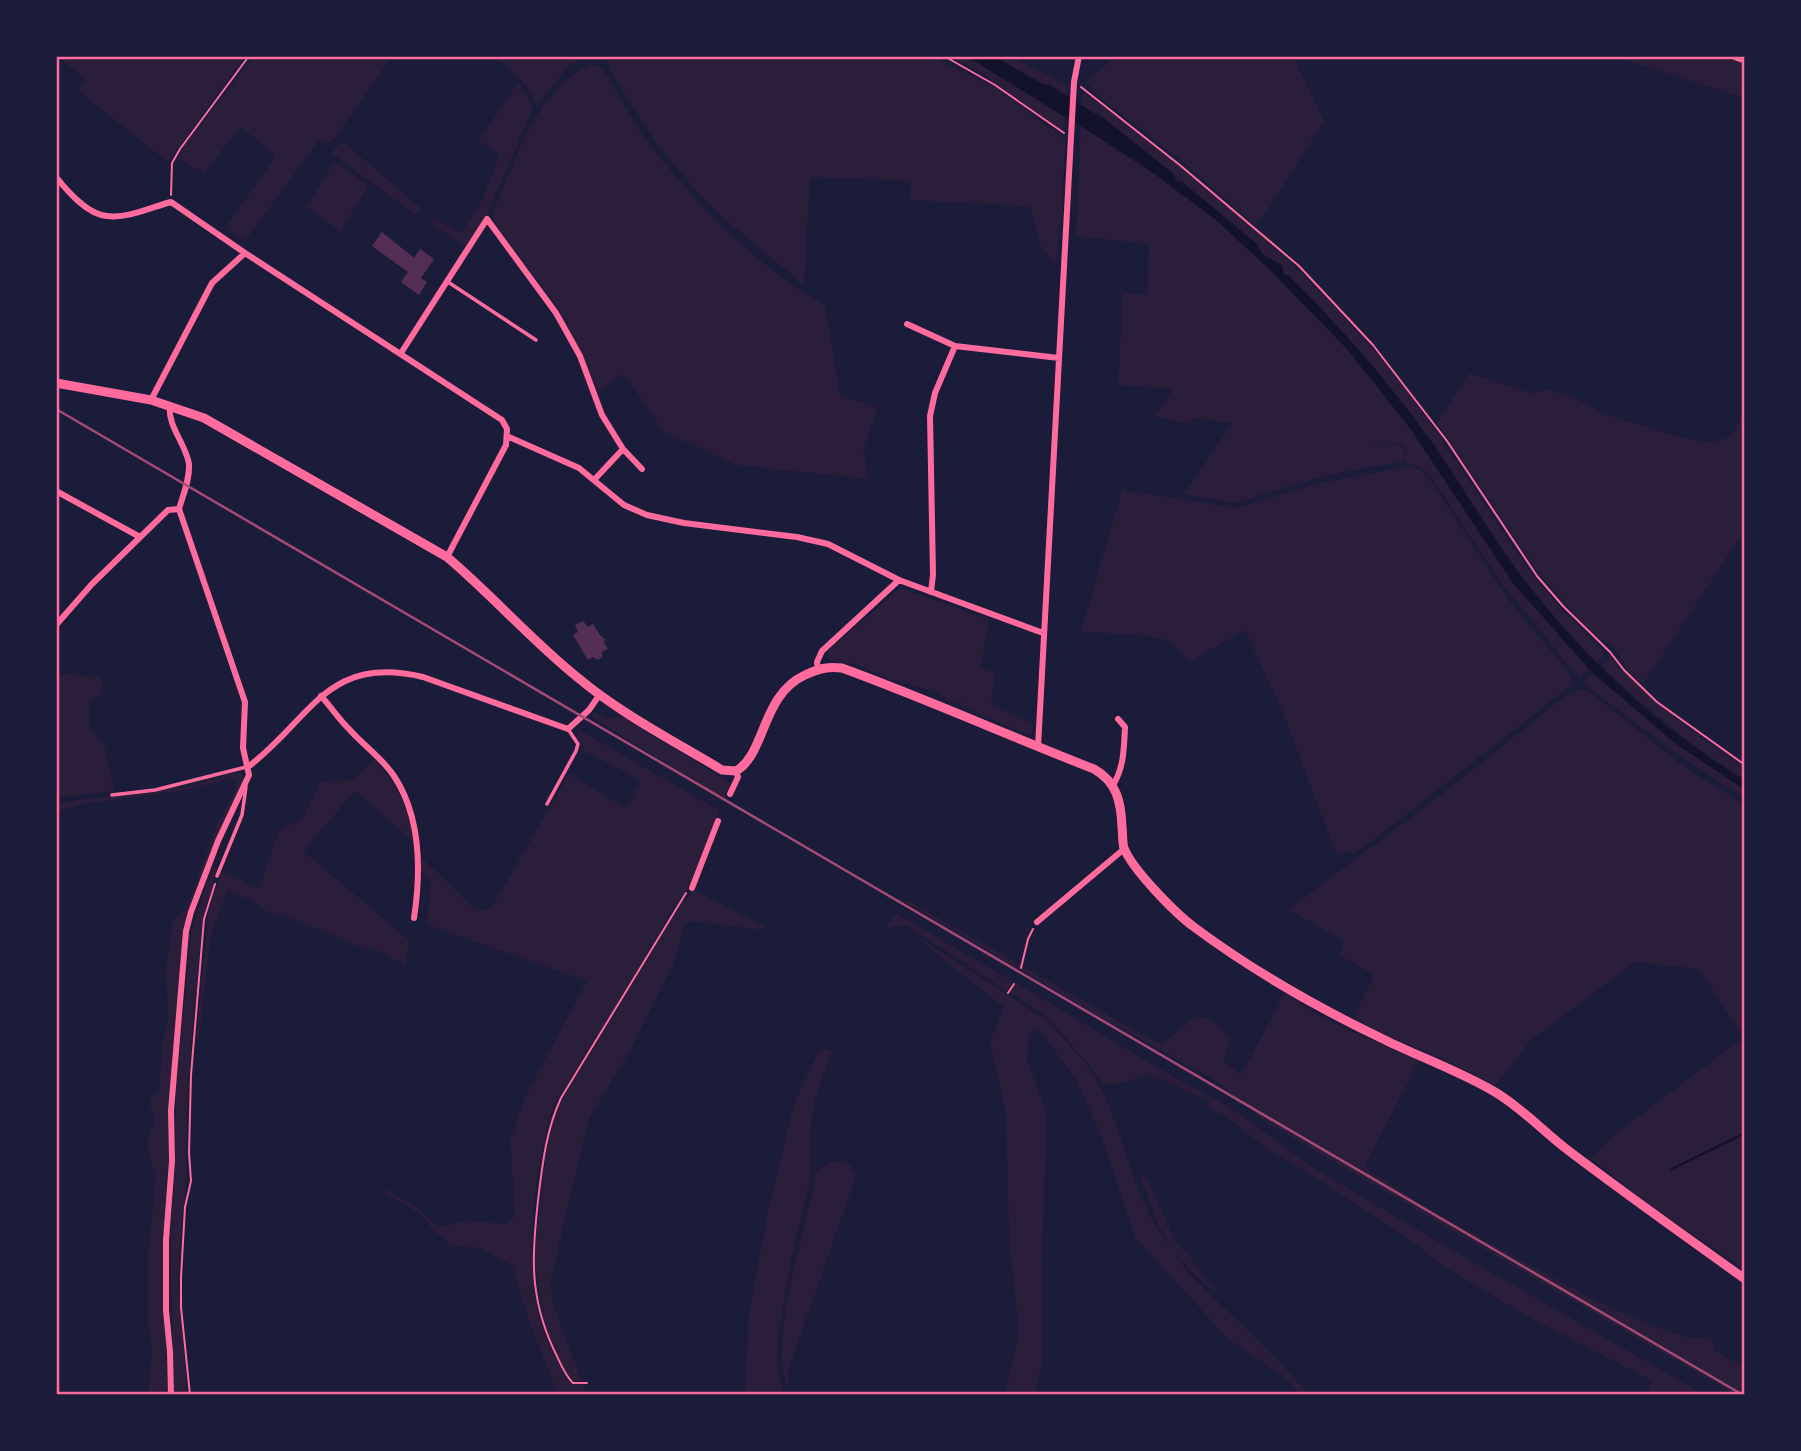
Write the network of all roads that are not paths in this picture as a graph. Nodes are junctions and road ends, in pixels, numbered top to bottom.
1 (1079, 56) edge
2 (1736, 56) edge
3 (1745, 59) edge
4 (56, 177) edge
5 (245, 253) junction
6 (448, 282) junction
7 (907, 324) dead end
8 (536, 340) dead end
9 (955, 346) junction
10 (401, 352) junction
11 (1059, 358) junction
12 (56, 383) edge
13 (151, 400) junction
14 (170, 405) junction
15 (509, 437) junction
16 (623, 449) junction
17 (642, 469) dead end
18 (594, 480) junction
19 (56, 491) edge
20 (179, 509) junction
21 (140, 537) junction
22 (447, 557) junction
23 (899, 580) junction
24 (931, 592) junction
25 (56, 625) edge
26 (1043, 634) junction
27 (818, 669) junction
28 (600, 694) junction
29 (321, 696) junction
30 (1118, 719) dead end
31 (568, 729) junction
32 (1038, 747) junction
33 (248, 767) junction
34 (736, 771) junction
35 (246, 785) junction
36 (1113, 785) junction
37 (112, 794) dead end
38 (730, 794) dead end
39 (547, 804) dead end
40 (718, 821) dead end
41 (1124, 849) junction
42 (217, 876) road end
43 (692, 888) road end
44 (414, 918) dead end
45 (1037, 922) road end
46 (1745, 1279) edge
47 (171, 1395) edge

1 - 11 street
2 - 3 main road
4 - 5 street
5 - 10 street
5 - 13 street
6 - 8 lane
6 - 10 street
6 - 16 street
7 - 9 street
9 - 11 street
9 - 24 street
10 - 15 street
11 - 26 street
12 - 13 main road
13 - 14 main road
14 - 20 street
14 - 22 main road
15 - 18 street
15 - 22 street
16 - 17 street
16 - 18 street
18 - 23 street
19 - 21 street
20 - 21 street
20 - 33 street
21 - 25 street
22 - 28 main road
23 - 24 street
23 - 27 street
24 - 26 street
26 - 32 street
27 - 32 main road
27 - 34 main road
28 - 31 street
28 - 34 main road
29 - 31 street
29 - 33 street
29 - 44 street
30 - 36 street
31 - 39 lane
32 - 36 main road
33 - 35 street
33 - 37 lane
34 - 38 street
35 - 42 lane
35 - 47 street
36 - 41 main road
40 - 43 street
41 - 45 street
41 - 46 main road

